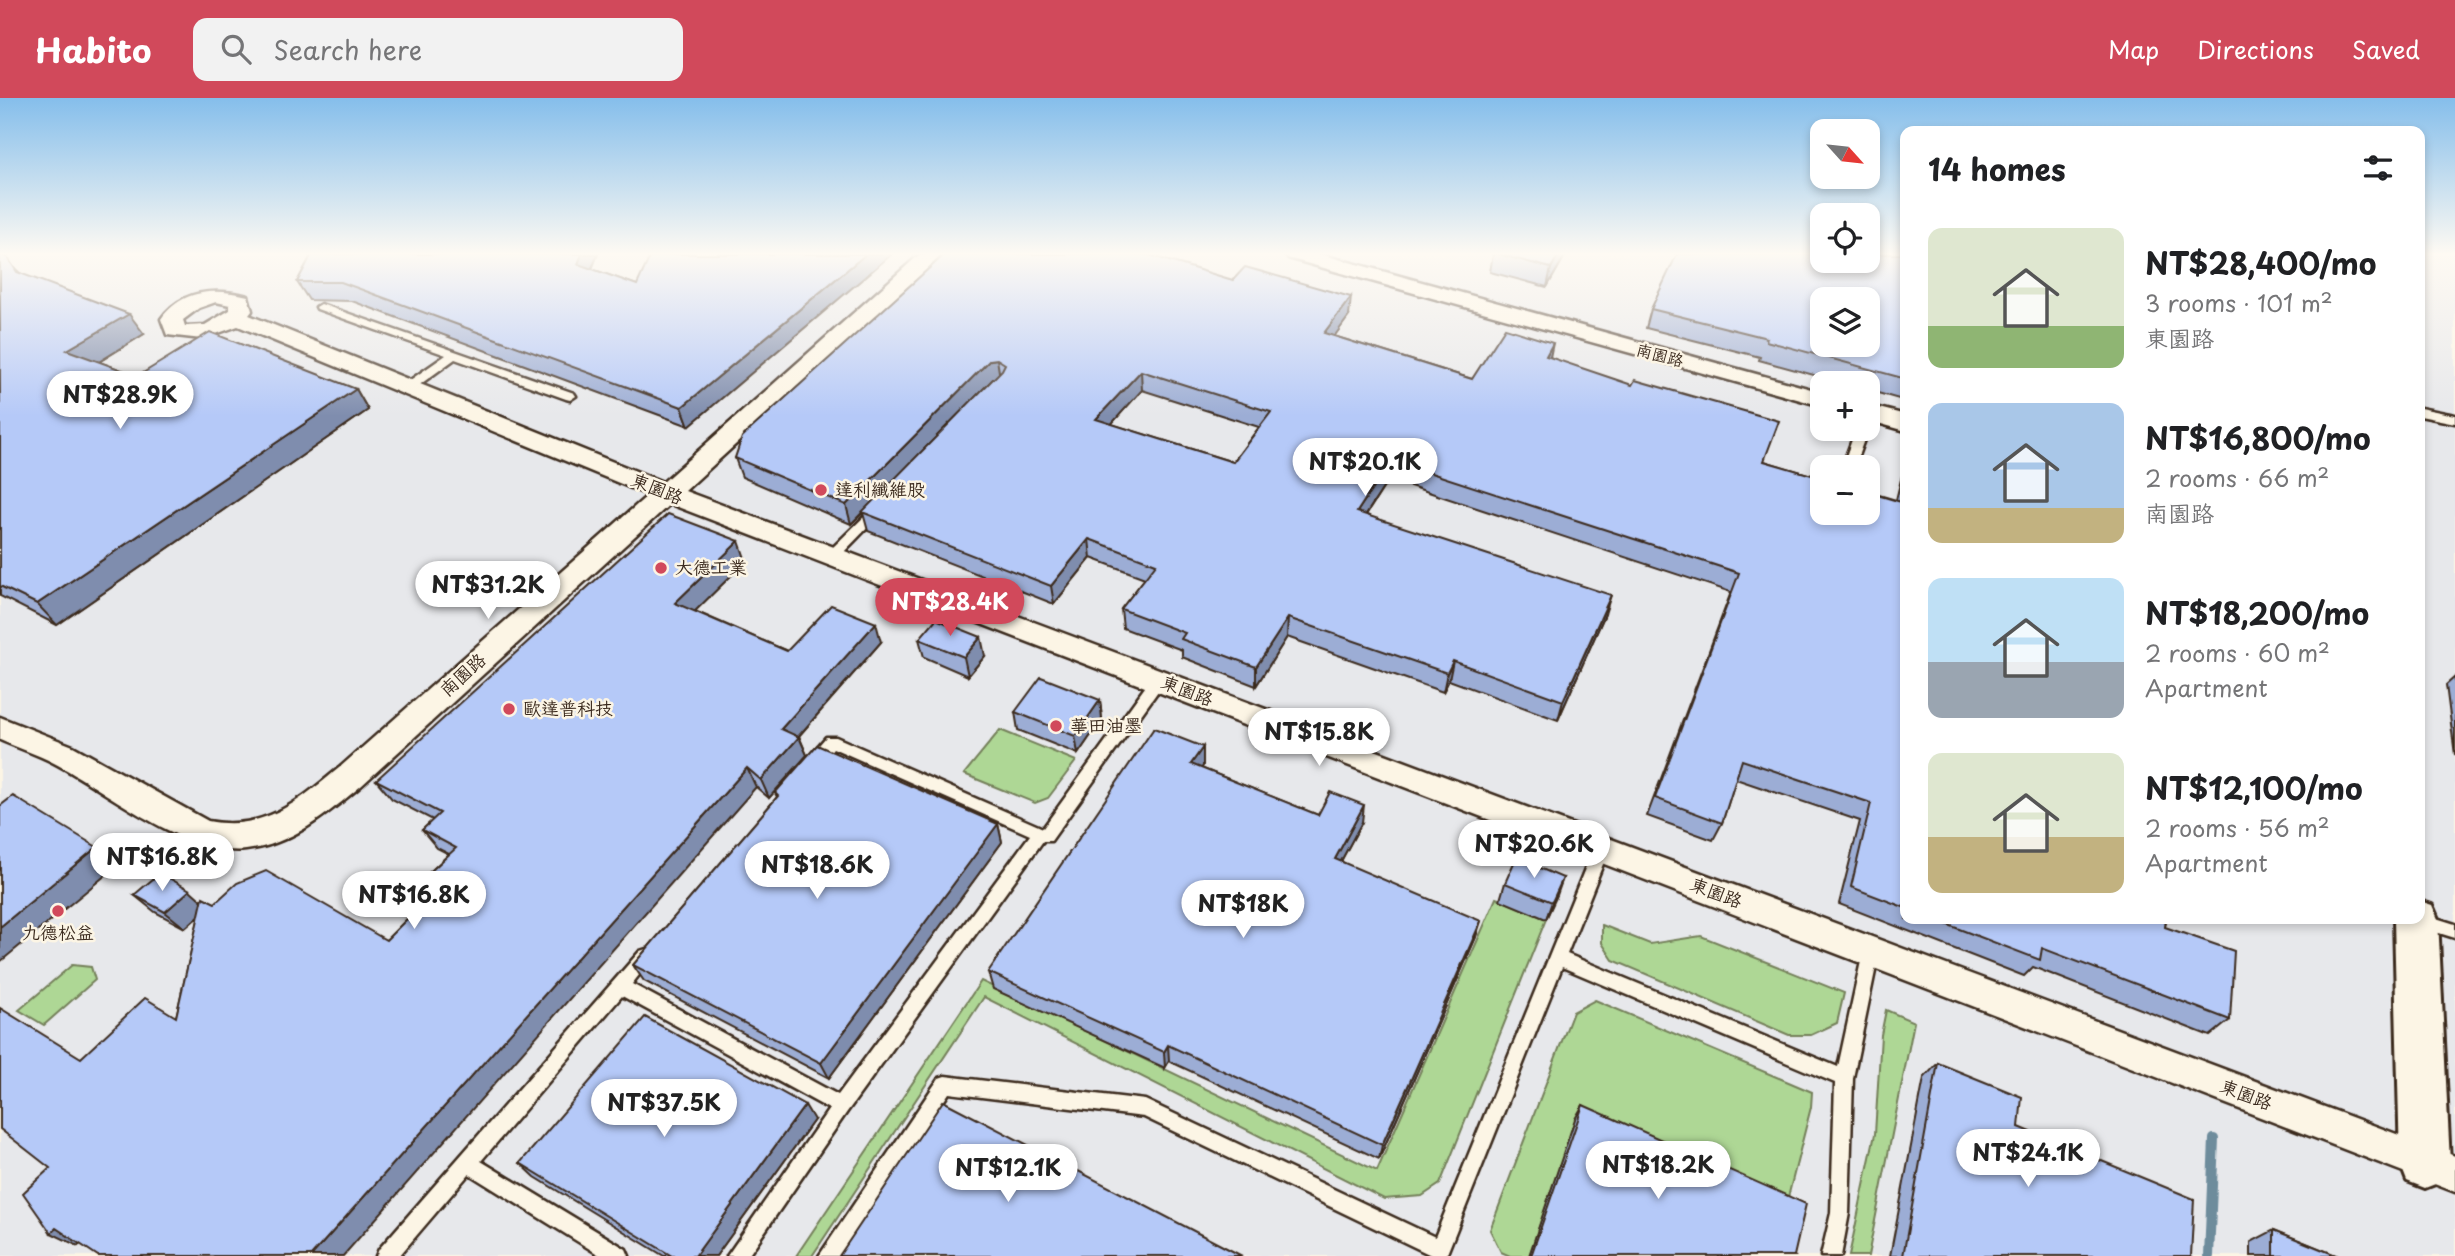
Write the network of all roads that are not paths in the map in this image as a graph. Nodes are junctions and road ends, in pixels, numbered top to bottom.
1 (324, 308) edge
2 (873, 308) edge
3 (1490, 308) edge
4 (236, 317) dead end
5 (455, 354) junction
6 (407, 388) junction
7 (569, 397) dead end
8 (1810, 397) edge
9 (2425, 413) edge
10 (1880, 419) edge
11 (2455, 419) edge
12 (1900, 422) edge
13 (666, 493) junction
14 (886, 502) edge
15 (832, 556) junction
16 (1158, 680) junction
17 (0, 729) edge
18 (805, 771) edge
19 (1040, 833) junction
20 (1601, 849) junction
21 (2425, 922) edge
22 (2416, 924) edge
23 (2455, 932) edge
24 (655, 945) edge
25 (1871, 951) junction
26 (1558, 958) junction
27 (620, 986) junction
28 (1844, 1078) junction
29 (841, 1106) junction
30 (466, 1162) junction
31 (2440, 1168) edge
32 (386, 1256) edge
33 (619, 1256) edge
34 (737, 1256) edge
35 (829, 1256) edge
36 (1831, 1256) edge

1 - 5 lane
2 - 13 street, 南園路
3 - 8 street, 南園路
4 - 6 street, 東園路
5 - 6 lane
5 - 7 lane
6 - 13 street, 東園路
9 - 11 lane
10 - 12 street
13 - 15 street, 東園路
13 - 17 street, 南園路
14 - 15 lane
15 - 16 street, 東園路
16 - 19 lane
16 - 20 street, 東園路
18 - 19 lane
19 - 29 lane
20 - 25 street, 東園路
20 - 26 lane
21 - 23 lane
22 - 31 street
24 - 27 lane
25 - 28 lane
25 - 31 street, 東園路
26 - 28 lane
26 - 35 lane
27 - 29 lane
27 - 30 lane
28 - 36 lane
29 - 34 lane
30 - 32 lane
30 - 33 lane

